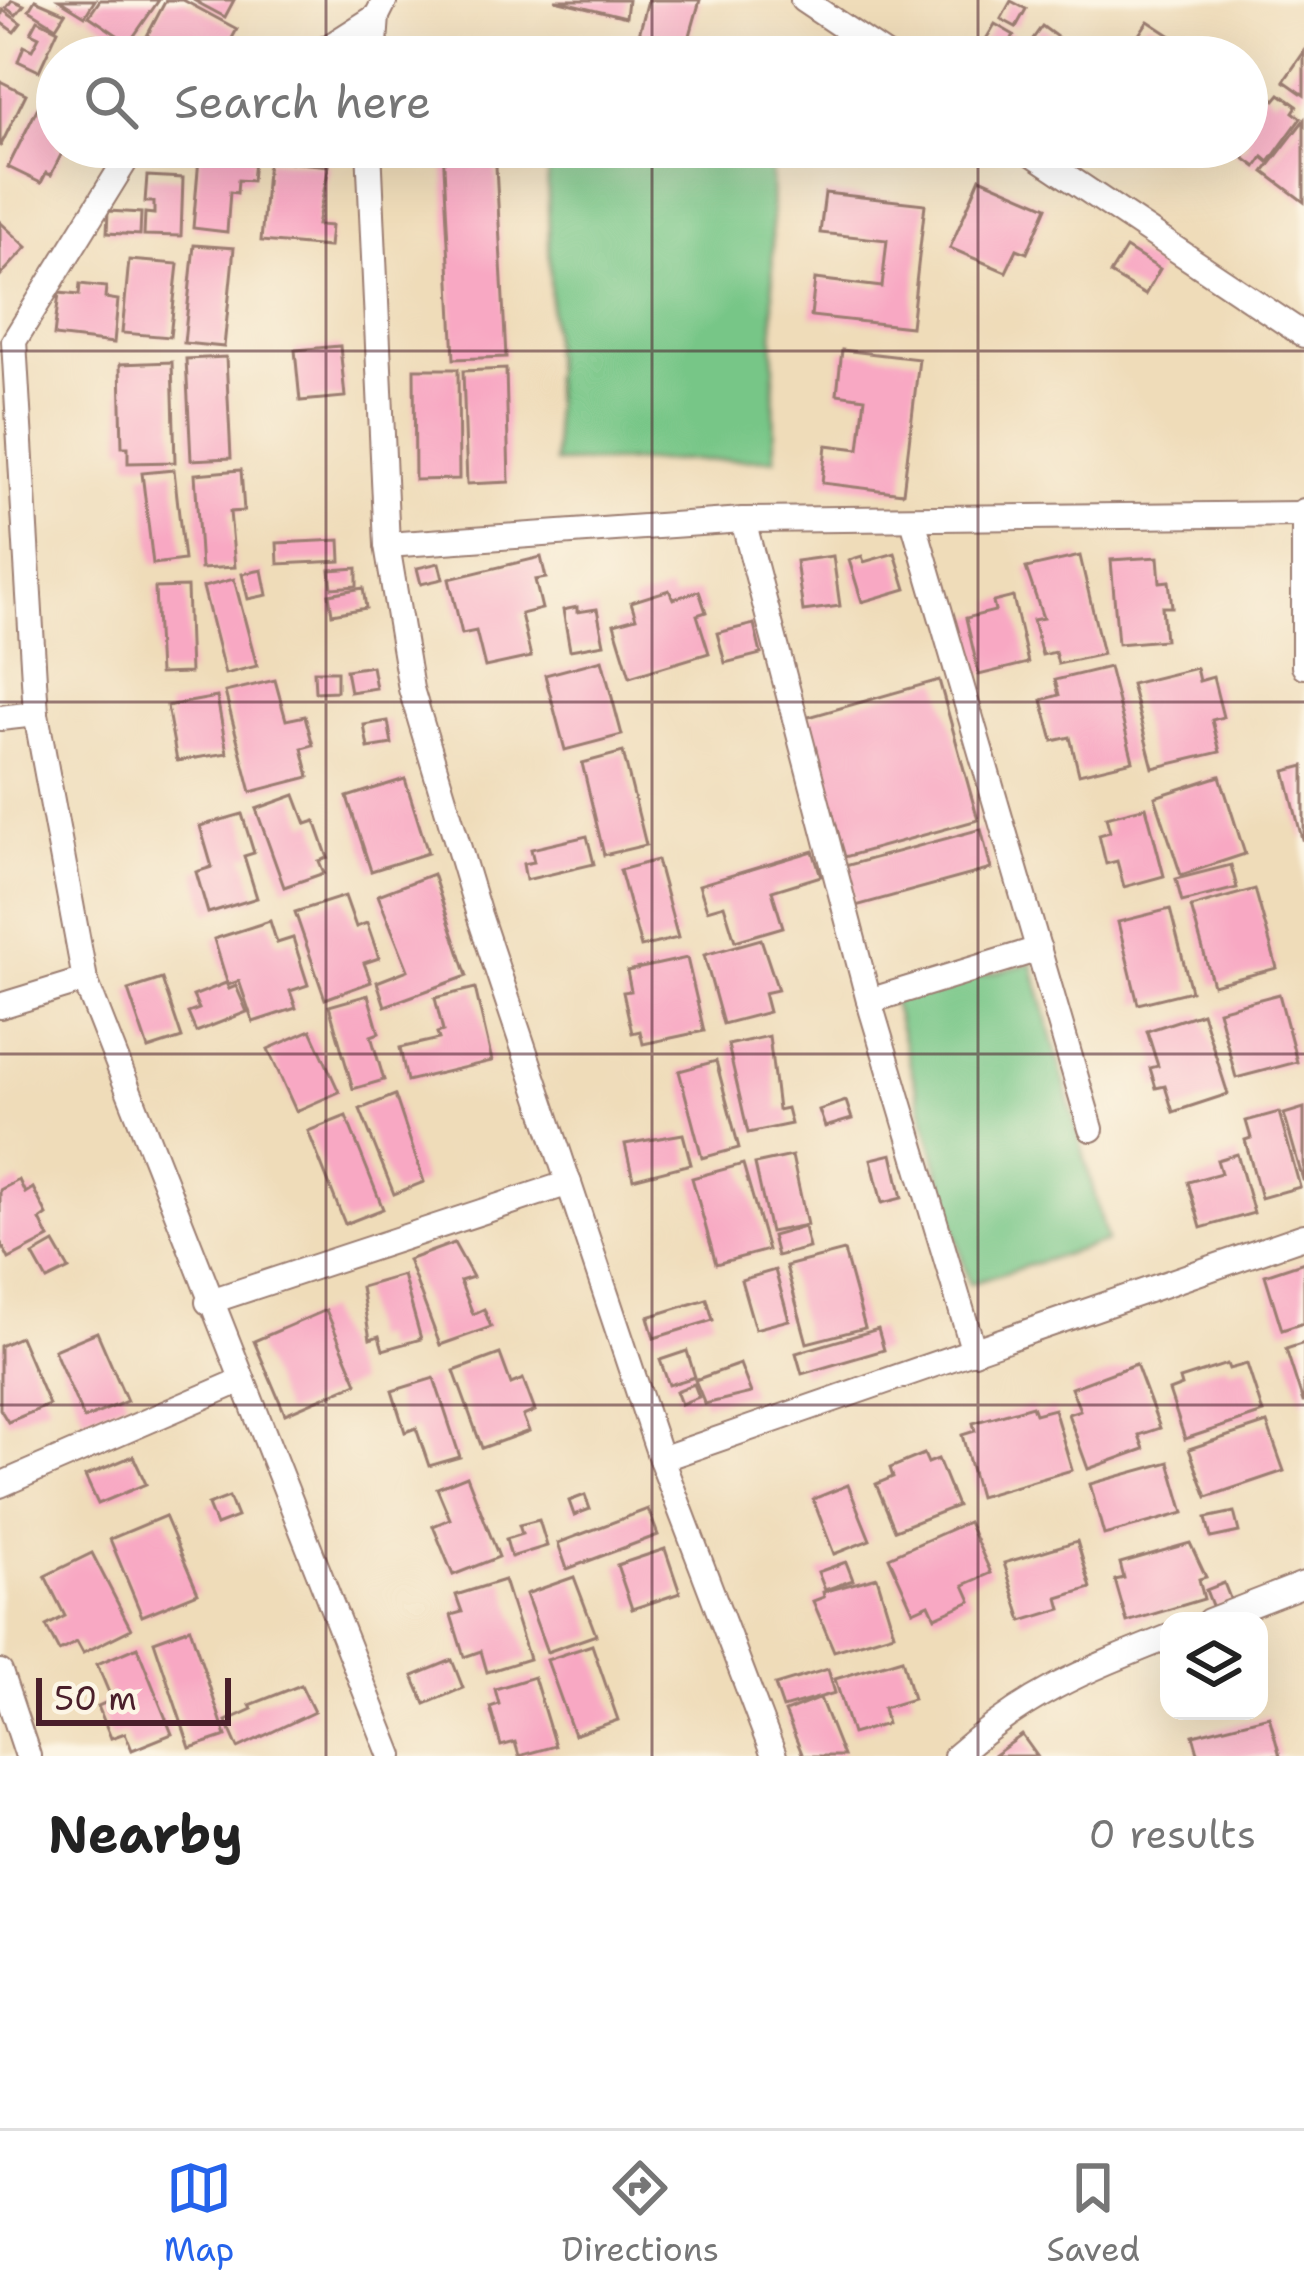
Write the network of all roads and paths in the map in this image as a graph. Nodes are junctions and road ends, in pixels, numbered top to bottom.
1 (803, 0) edge
2 (381, 8) edge
3 (342, 36) edge
4 (857, 36) edge
5 (120, 168) edge
6 (370, 168) edge
7 (1054, 168) edge
8 (1304, 335) edge
9 (7, 344) edge
10 (1304, 513) edge
11 (743, 520) junction
12 (913, 520) junction
13 (387, 545) junction
14 (1304, 666) edge
15 (36, 714) junction
16 (0, 718) edge
17 (1039, 949) junction
18 (85, 980) junction
19 (869, 1001) junction
20 (0, 1006) edge
21 (1091, 1129) dead end
22 (568, 1183) junction
23 (1304, 1236) edge
24 (208, 1302) junction
25 (974, 1352) junction
26 (240, 1381) junction
27 (661, 1459) junction
28 (0, 1485) edge
29 (1304, 1583) edge
30 (1232, 1612) edge
31 (1160, 1641) edge
32 (0, 1672) edge
33 (28, 1756) edge
34 (391, 1756) edge
35 (775, 1756) edge
36 (956, 1756) edge

1 - 4 street
2 - 3 street
5 - 9 street
6 - 13 street
7 - 8 street
9 - 15 street
10 - 12 street
10 - 14 street
11 - 12 street
11 - 13 street
11 - 19 street
12 - 17 street
13 - 22 street
15 - 16 street
15 - 18 street
17 - 19 street
17 - 21 street
18 - 20 street
18 - 24 street
19 - 25 street
22 - 24 street
22 - 27 street
23 - 25 street
24 - 26 street
25 - 27 street
26 - 28 street
26 - 34 street
27 - 35 street
29 - 30 street
31 - 36 street
32 - 33 street

